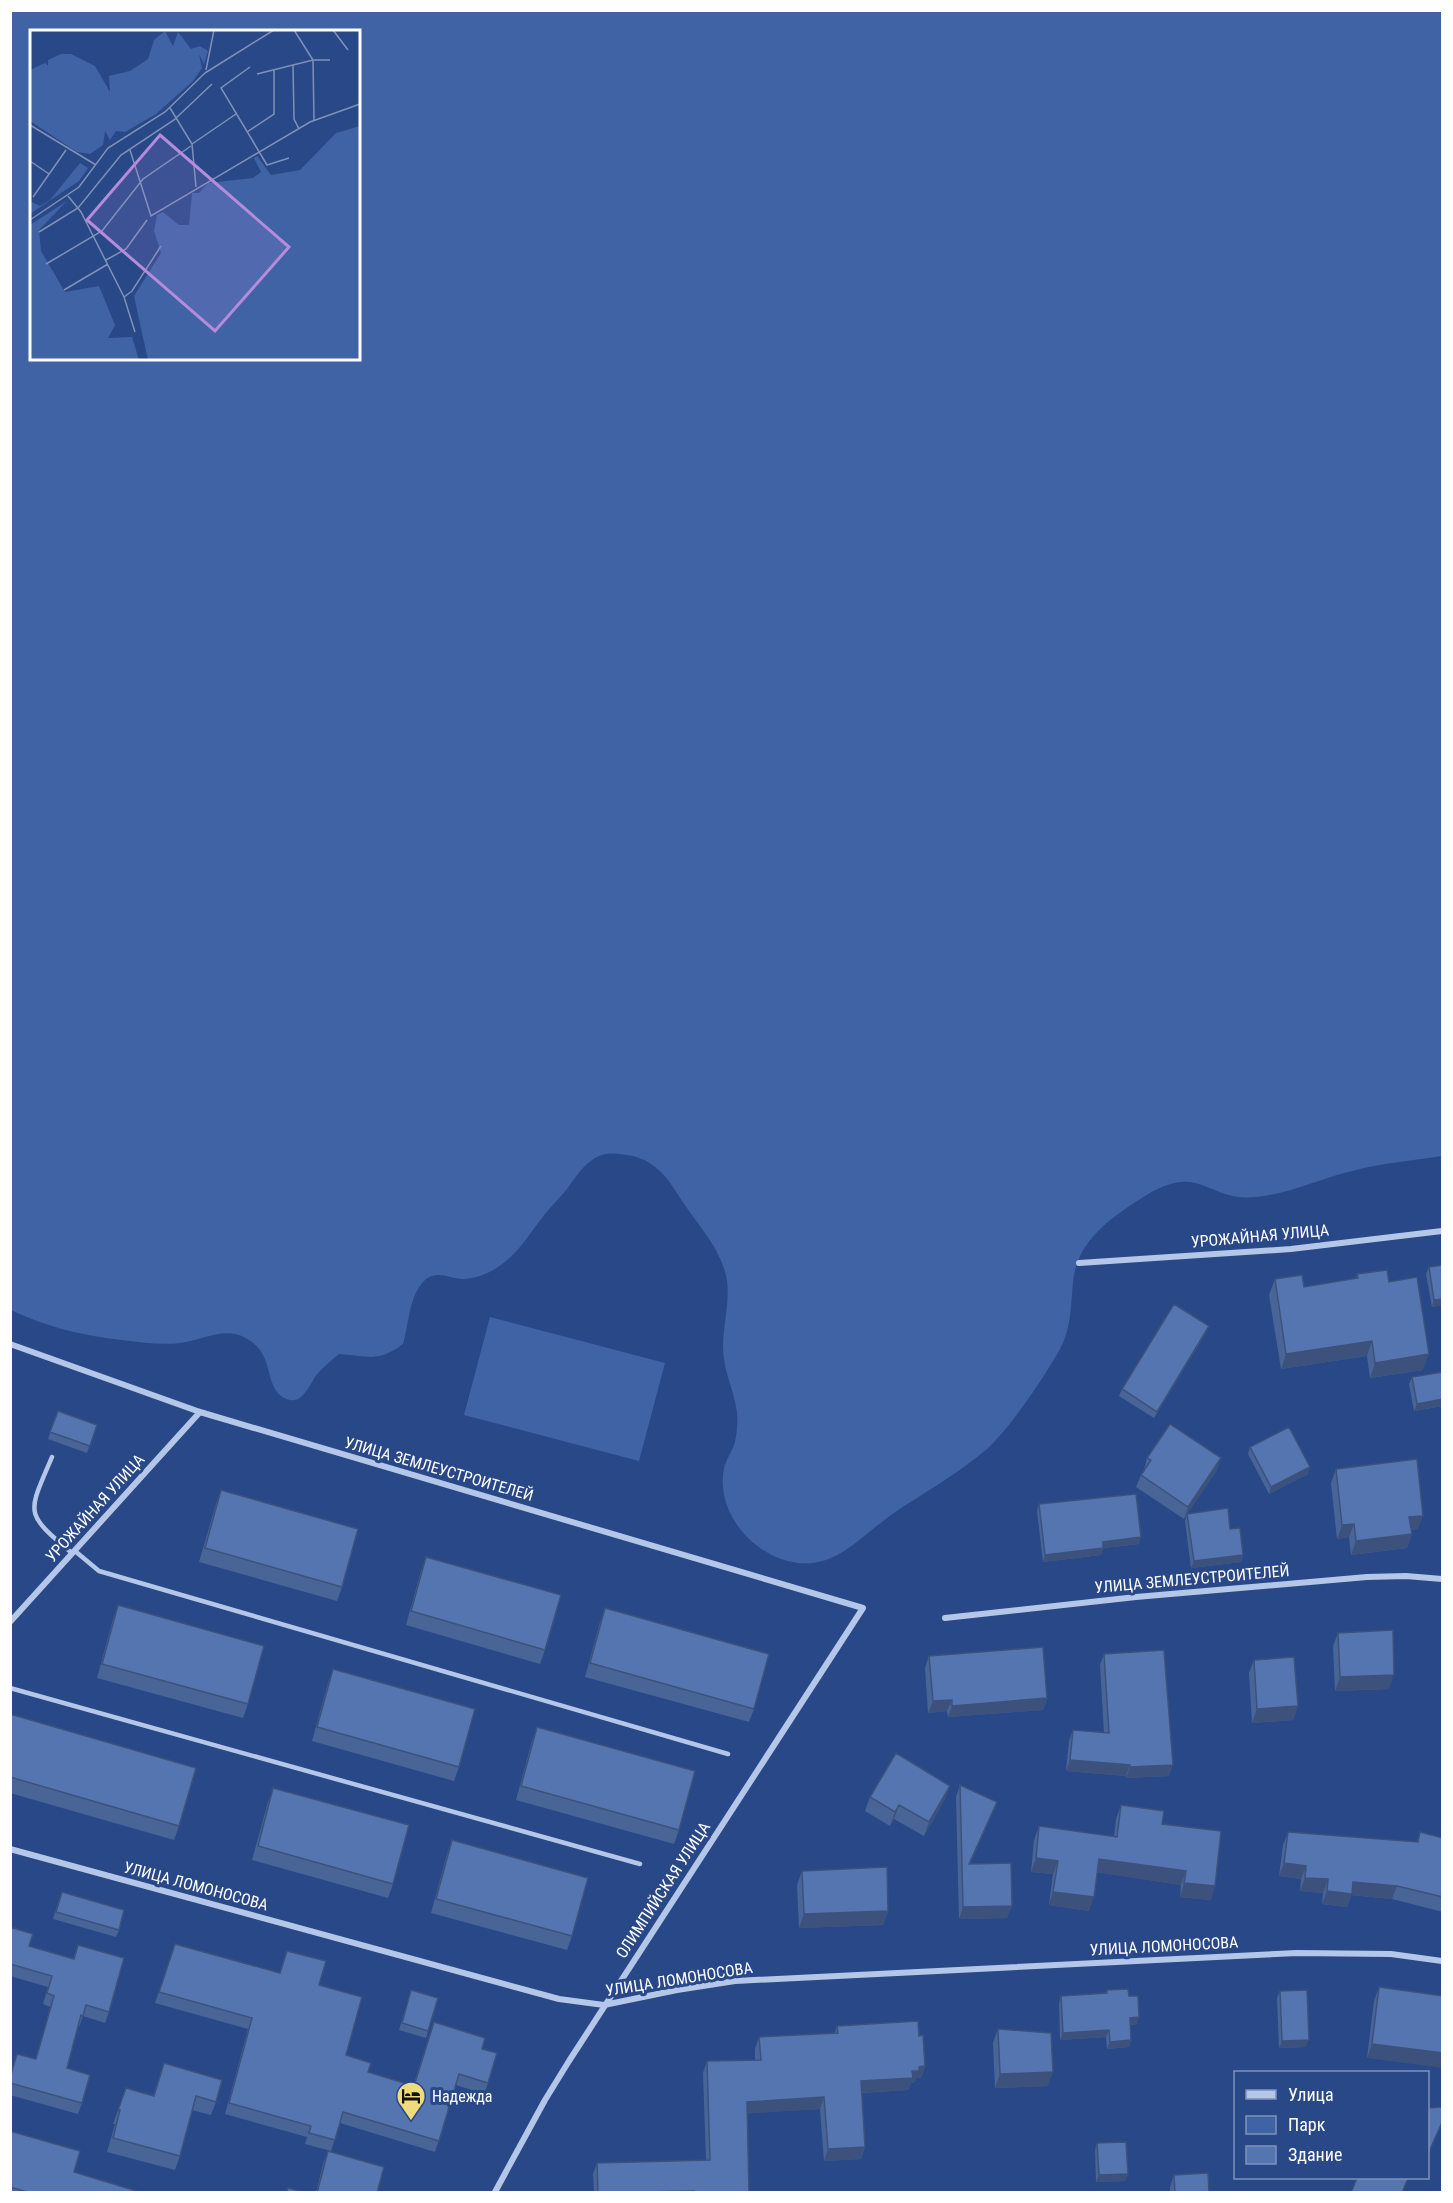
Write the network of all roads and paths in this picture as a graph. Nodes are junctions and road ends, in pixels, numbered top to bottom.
1 (1443, 1231) edge
2 (1079, 1263) dead end
3 (10, 1344) edge
4 (200, 1412) junction
5 (52, 1457) dead end
6 (73, 1552) junction
7 (1443, 1580) edge
8 (863, 1608) joint
9 (945, 1618) dead end
10 (10, 1622) edge
11 (10, 1688) edge
12 (728, 1754) dead end
13 (10, 1849) edge
14 (639, 1864) dead end
15 (1443, 1961) edge
16 (604, 2006) junction
17 (495, 2193) edge

1 - 2 street, УРОЖАЙНАЯ УЛИЦА
3 - 4 street, УЛИЦА ЗЕМЛЕУСТРОИТЕЛЕЙ
4 - 6 street, УРОЖАЙНАЯ УЛИЦА
4 - 8 street, УЛИЦА ЗЕМЛЕУСТРОИТЕЛЕЙ
5 - 6 lane
6 - 10 street, УРОЖАЙНАЯ УЛИЦА
6 - 12 lane
7 - 9 street, УЛИЦА ЗЕМЛЕУСТРОИТЕЛЕЙ
8 - 16 street, ОЛИМПИЙСКАЯ УЛИЦА
11 - 14 lane
13 - 16 street, УЛИЦА ЛОМОНОСОВА
15 - 16 street, УЛИЦА ЛОМОНОСОВА
16 - 17 street, ОЛИМПИЙСКАЯ УЛИЦА

